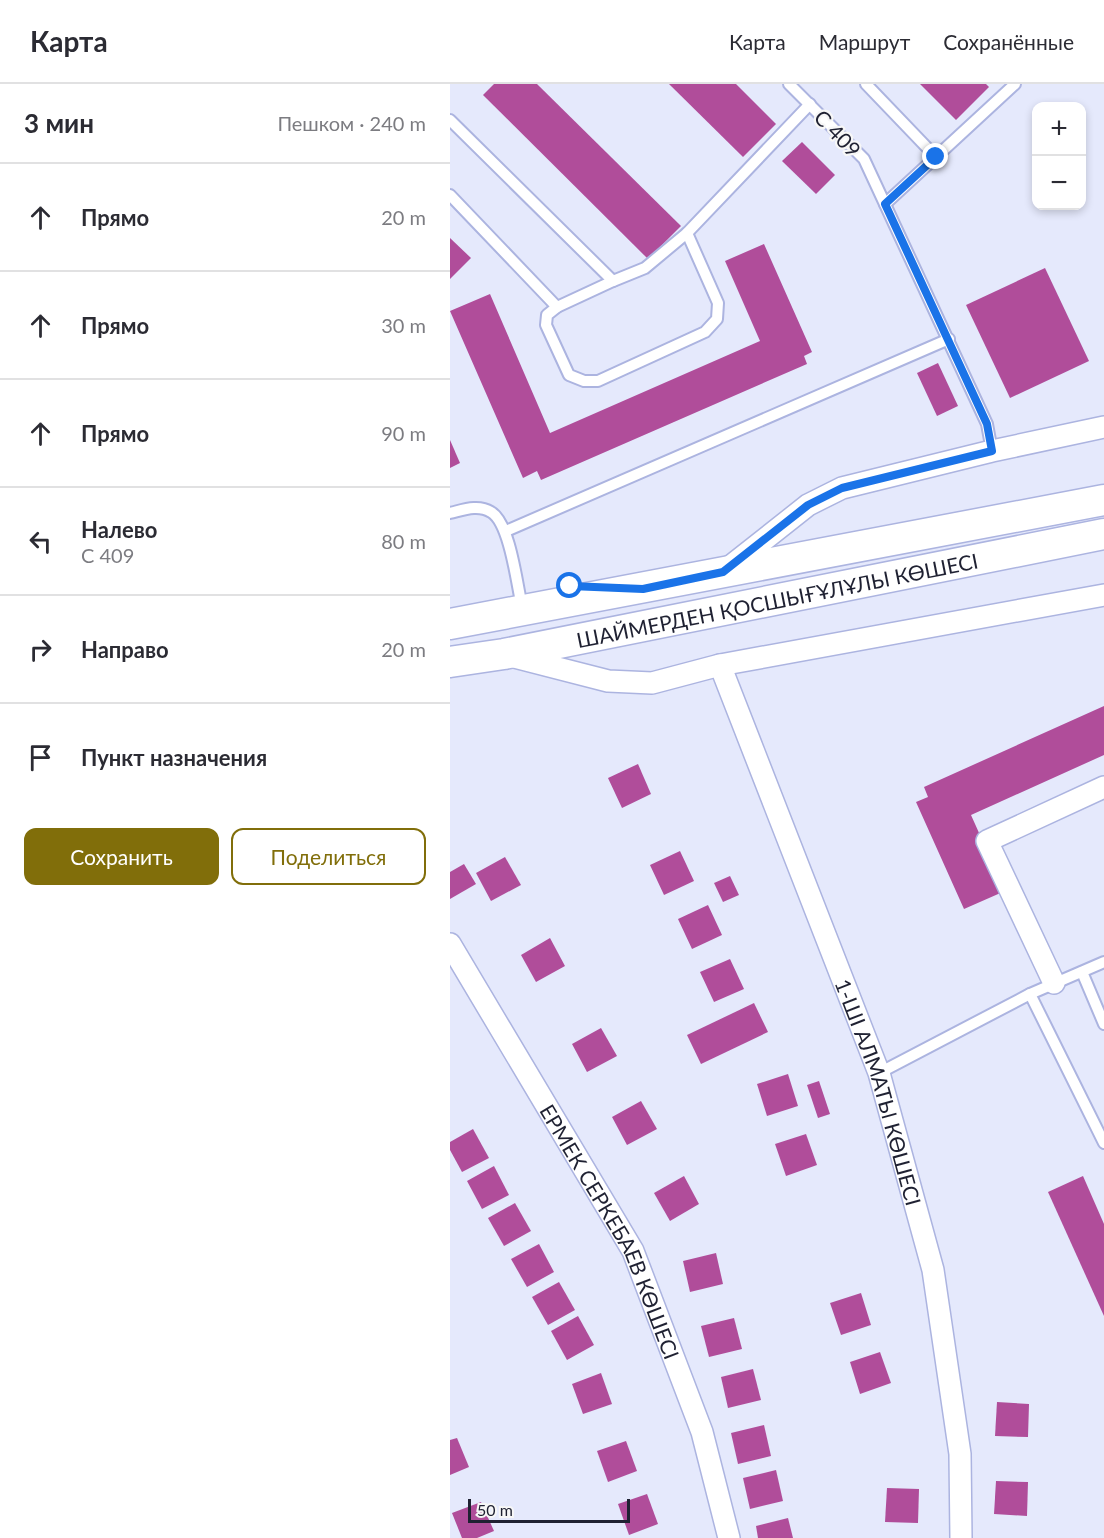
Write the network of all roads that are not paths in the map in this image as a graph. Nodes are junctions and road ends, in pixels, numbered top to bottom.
1 (789, 84) edge
2 (866, 84) edge
3 (1015, 84) edge
4 (810, 104) junction
5 (450, 120) edge
6 (936, 157) junction
7 (450, 195) edge
8 (885, 204) junction
9 (687, 232) junction
10 (613, 281) junction
11 (557, 308) junction
12 (949, 339) junction
13 (1104, 427) edge
14 (992, 451) junction
15 (1104, 500) edge
16 (450, 513) edge
17 (506, 531) junction
18 (1104, 534) edge
19 (723, 572) junction
20 (1104, 595) edge
21 (521, 603) junction
22 (450, 605) edge
23 (450, 624) edge
24 (504, 654) junction
25 (450, 663) edge
26 (720, 665) junction
27 (1104, 787) edge
28 (450, 944) edge
29 (1104, 962) edge
30 (1082, 972) junction
31 (1054, 983) junction
32 (1030, 994) junction
33 (1104, 1024) edge
34 (879, 1072) junction
35 (1104, 1143) edge
36 (729, 1538) edge
37 (961, 1538) edge

1 - 4 lane, С 409
2 - 6 lane
3 - 6 lane
4 - 8 lane, С 409
4 - 9 lane
5 - 10 lane
6 - 8 lane
7 - 11 lane
8 - 12 lane, С 409
9 - 10 lane
9 - 11 lane
10 - 11 lane
12 - 14 lane, С 409
12 - 17 lane
13 - 14 street
14 - 19 street
15 - 19 main road, ШАЙМЕРДЕН ҚОСШЫҒҰЛҰЛЫ КӨШЕСІ
16 - 17 lane
17 - 21 lane
18 - 24 main road, ШАЙМЕРДЕН ҚОСШЫҒҰЛҰЛЫ КӨШЕСІ
19 - 21 main road, ШАЙМЕРДЕН ҚОСШЫҒҰЛҰЛЫ КӨШЕСІ
20 - 26 street
21 - 22 main road
21 - 23 main road, ШАЙМЕРДЕН ҚОСШЫҒҰЛҰЛЫ КӨШЕСІ
24 - 25 main road, ШАЙМЕРДЕН ҚОСШЫҒҰЛҰЛЫ КӨШЕСІ
24 - 26 street
26 - 34 street, 1-ШІ АЛМАТЫ КӨШЕСІ
27 - 31 street
28 - 36 street, ЕРМЕК СЕРКЕБАЕВ КӨШЕСІ
29 - 30 lane
30 - 31 lane
30 - 33 lane
31 - 32 lane
32 - 34 lane
32 - 35 lane
34 - 37 street, 1-ШІ АЛМАТЫ КӨШЕСІ

